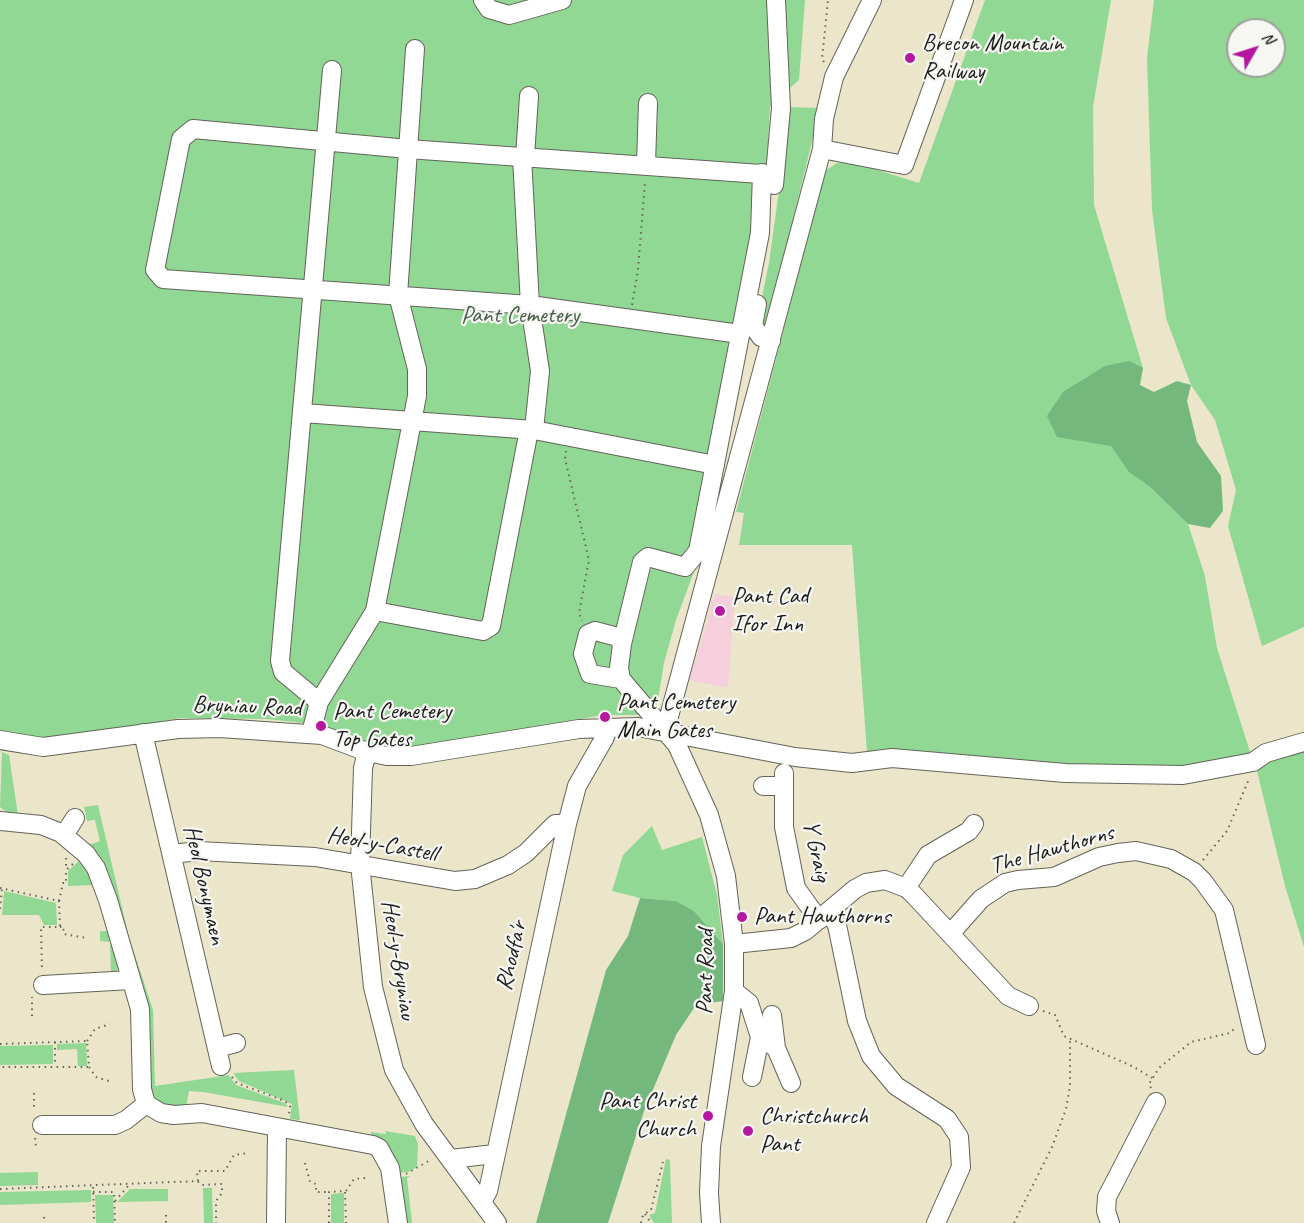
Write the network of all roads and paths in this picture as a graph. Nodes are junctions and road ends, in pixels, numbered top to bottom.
1 (483, 0) edge
2 (562, 0) edge
3 (776, 0) edge
4 (828, 0) edge
5 (872, 0) edge
6 (964, 0) edge
7 (415, 49) dead end
8 (332, 70) dead end
9 (834, 77) junction
10 (529, 96) dead end
11 (648, 103) dead end
12 (324, 141) junction
13 (408, 149) junction
14 (822, 149) junction
15 (523, 157) junction
16 (646, 164) junction
17 (768, 174) junction
18 (313, 290) junction
19 (398, 295) junction
20 (530, 305) junction
21 (630, 319) junction
22 (741, 334) junction
23 (771, 341) junction
24 (303, 413) junction
25 (413, 421) junction
26 (531, 430) junction
27 (567, 437) junction
28 (715, 465) junction
29 (375, 611) junction
30 (591, 633) junction
31 (622, 644) junction
32 (621, 679) junction
33 (319, 702) junction
34 (605, 727) junction
35 (143, 733) junction
36 (311, 733) junction
37 (667, 733) junction
38 (0, 740) edge
39 (1304, 742) edge
40 (367, 752) junction
41 (1253, 762) junction
42 (763, 786) dead end
43 (75, 818) dead end
44 (0, 821) edge
45 (567, 824) junction
46 (974, 824) dead end
47 (64, 835) junction
48 (66, 854) dead end
49 (172, 854) junction
50 (74, 863) dead end
51 (360, 864) junction
52 (66, 870) junction
53 (1194, 872) junction
54 (1, 888) edge
55 (906, 888) junction
56 (58, 901) junction
57 (0, 909) edge
58 (823, 916) junction
59 (60, 927) junction
60 (950, 934) junction
61 (87, 938) dead end
62 (734, 944) junction
63 (131, 980) junction
64 (40, 984) junction
65 (734, 991) junction
66 (1029, 1006) joint
67 (32, 1016) dead end
68 (772, 1016) dead end
69 (110, 1024) dead end
70 (1243, 1026) junction
71 (760, 1037) junction
72 (1070, 1039) junction
73 (87, 1041) junction
74 (55, 1042) junction
75 (236, 1043) dead end
76 (0, 1044) edge
77 (1256, 1046) dead end
78 (217, 1047) junction
79 (776, 1048) junction
80 (55, 1066) junction
81 (221, 1066) joint
82 (0, 1067) edge
83 (89, 1068) junction
84 (752, 1077) dead end
85 (1152, 1078) junction
86 (112, 1082) dead end
87 (792, 1083) dead end
88 (1155, 1102) joint
89 (146, 1104) junction
90 (42, 1125) dead end
91 (281, 1129) junction
92 (249, 1153) dead end
93 (447, 1154) junction
94 (494, 1154) junction
95 (663, 1162) dead end
96 (305, 1163) dead end
97 (409, 1174) dead end
98 (366, 1178) dead end
99 (198, 1181) junction
100 (129, 1184) junction
101 (93, 1187) junction
102 (0, 1189) edge
103 (345, 1191) junction
104 (93, 1192) junction
105 (329, 1192) junction
106 (115, 1201) junction
107 (482, 1202) junction
108 (645, 1214) junction
109 (166, 1215) dead end
110 (44, 1217) dead end
111 (45, 1223) edge
112 (94, 1223) edge
113 (116, 1223) edge
114 (166, 1223) edge
115 (216, 1223) edge
116 (276, 1223) edge
117 (329, 1223) edge
118 (346, 1223) edge
119 (398, 1223) edge
120 (497, 1223) edge
121 (641, 1223) edge
122 (651, 1223) edge
123 (711, 1223) edge
124 (936, 1223) edge
125 (1014, 1223) edge
126 (1110, 1223) edge

1 - 2 street
3 - 17 street
4 - 9 path
5 - 9 street
6 - 14 street
7 - 13 street
8 - 12 street
9 - 14 street
10 - 15 street
11 - 16 street
12 - 13 street
12 - 18 street
12 - 18 street
13 - 15 street
13 - 19 street
14 - 23 street
15 - 16 street
15 - 20 street
16 - 17 street
16 - 21 path
17 - 22 street
17 - 23 street
18 - 19 street
18 - 24 street
19 - 20 street
19 - 25 street
20 - 21 street
20 - 26 street
21 - 22 street
22 - 28 street
23 - 37 street
24 - 25 street
24 - 33 street
25 - 26 street
25 - 29 street
26 - 27 street
26 - 29 street
27 - 28 street
27 - 30 path
28 - 31 street
29 - 33 street
30 - 31 street
30 - 32 street
31 - 32 street
32 - 37 street, Pant Road
33 - 36 street
34 - 37 street, Bryniau Road
34 - 40 street, Bryniau Road
34 - 45 street, Rhodfa'r
35 - 36 street, Bryniau Road
35 - 38 street, Bryniau Road
35 - 49 street, Heol Bonymaen
36 - 40 street, Bryniau Road
37 - 41 street, Bryniau Road
37 - 62 street, Pant Road
39 - 41 street, Bryniau Road
40 - 51 street, Heol-y-Bryniau
41 - 53 path
42 - 58 street, Y Graig
43 - 47 street
44 - 47 street
45 - 51 street, Heol-y-Castell
45 - 94 street, Rhodfa'r
46 - 55 street
47 - 63 street
48 - 52 path
49 - 51 street, Heol-y-Castell
49 - 78 street, Heol Bonymaen
50 - 52 path
51 - 93 street, Heol-y-Bryniau
52 - 56 path
53 - 60 street, The Hawthorns
53 - 70 street, The Hawthorns
54 - 56 path
54 - 57 path
55 - 58 street
55 - 60 street
56 - 59 path
58 - 62 street
58 - 124 street
59 - 61 path
59 - 64 path
60 - 66 street
62 - 65 street, Pant Road
63 - 64 street
63 - 89 street
64 - 67 path
65 - 71 street
65 - 123 street, Pant Road
66 - 72 path
68 - 79 street
69 - 73 path
70 - 77 street, The Hawthorns
70 - 85 path
71 - 79 street
71 - 84 street
72 - 85 path
72 - 125 path
73 - 74 path
73 - 83 path
74 - 76 path
74 - 80 path
75 - 78 street
78 - 81 street, Heol Bonymaen
79 - 87 street
80 - 82 path
80 - 83 path
81 - 91 path
83 - 86 path
85 - 88 path
88 - 126 street
89 - 90 street
89 - 91 street
91 - 116 street
91 - 119 street
92 - 99 path
93 - 94 street
93 - 97 path
93 - 107 street, Heol-y-Bryniau
94 - 107 street, Rhodfa'r
95 - 108 path
96 - 105 path
98 - 103 path
99 - 100 path
99 - 115 path
100 - 101 path
100 - 106 path
101 - 102 path
101 - 104 path
103 - 105 path
103 - 118 path
104 - 106 path
104 - 112 path
105 - 117 path
106 - 113 path
107 - 120 street, Heol-y-Bryniau
108 - 121 path
108 - 122 path
109 - 114 path
110 - 111 path

